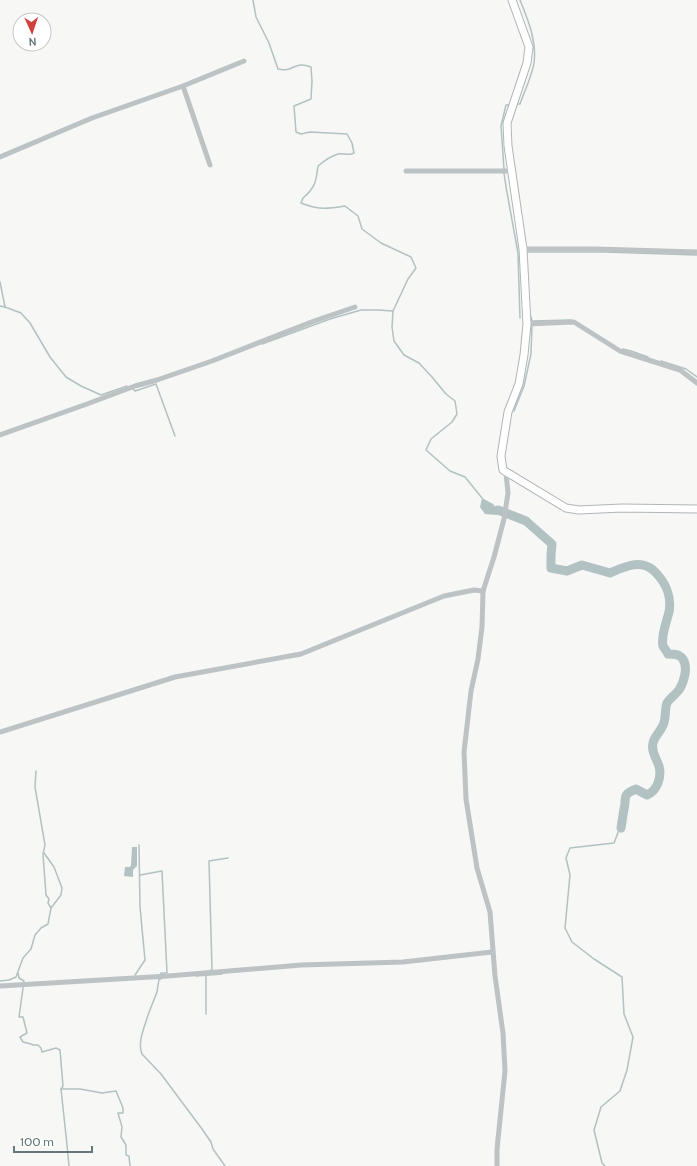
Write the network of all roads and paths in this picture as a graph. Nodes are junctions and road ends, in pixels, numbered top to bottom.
1 (512, 0) edge
2 (244, 61) dead end
3 (183, 86) junction
4 (0, 157) edge
5 (210, 165) dead end
6 (406, 171) dead end
7 (512, 171) junction
8 (523, 249) junction
9 (697, 252) edge
10 (355, 307) dead end
11 (527, 324) junction
12 (697, 383) edge
13 (0, 435) edge
14 (506, 473) junction
15 (697, 509) edge
16 (482, 591) junction
17 (0, 732) edge
18 (492, 952) junction
19 (0, 986) edge
20 (497, 1166) edge

1 - 7 main road
2 - 3 street
3 - 4 street
3 - 5 street
6 - 7 street
7 - 8 main road
8 - 9 street
8 - 11 main road
10 - 13 street
11 - 12 street
11 - 14 main road
14 - 15 main road
14 - 16 street
16 - 17 street
16 - 18 street
18 - 19 street
18 - 20 street

